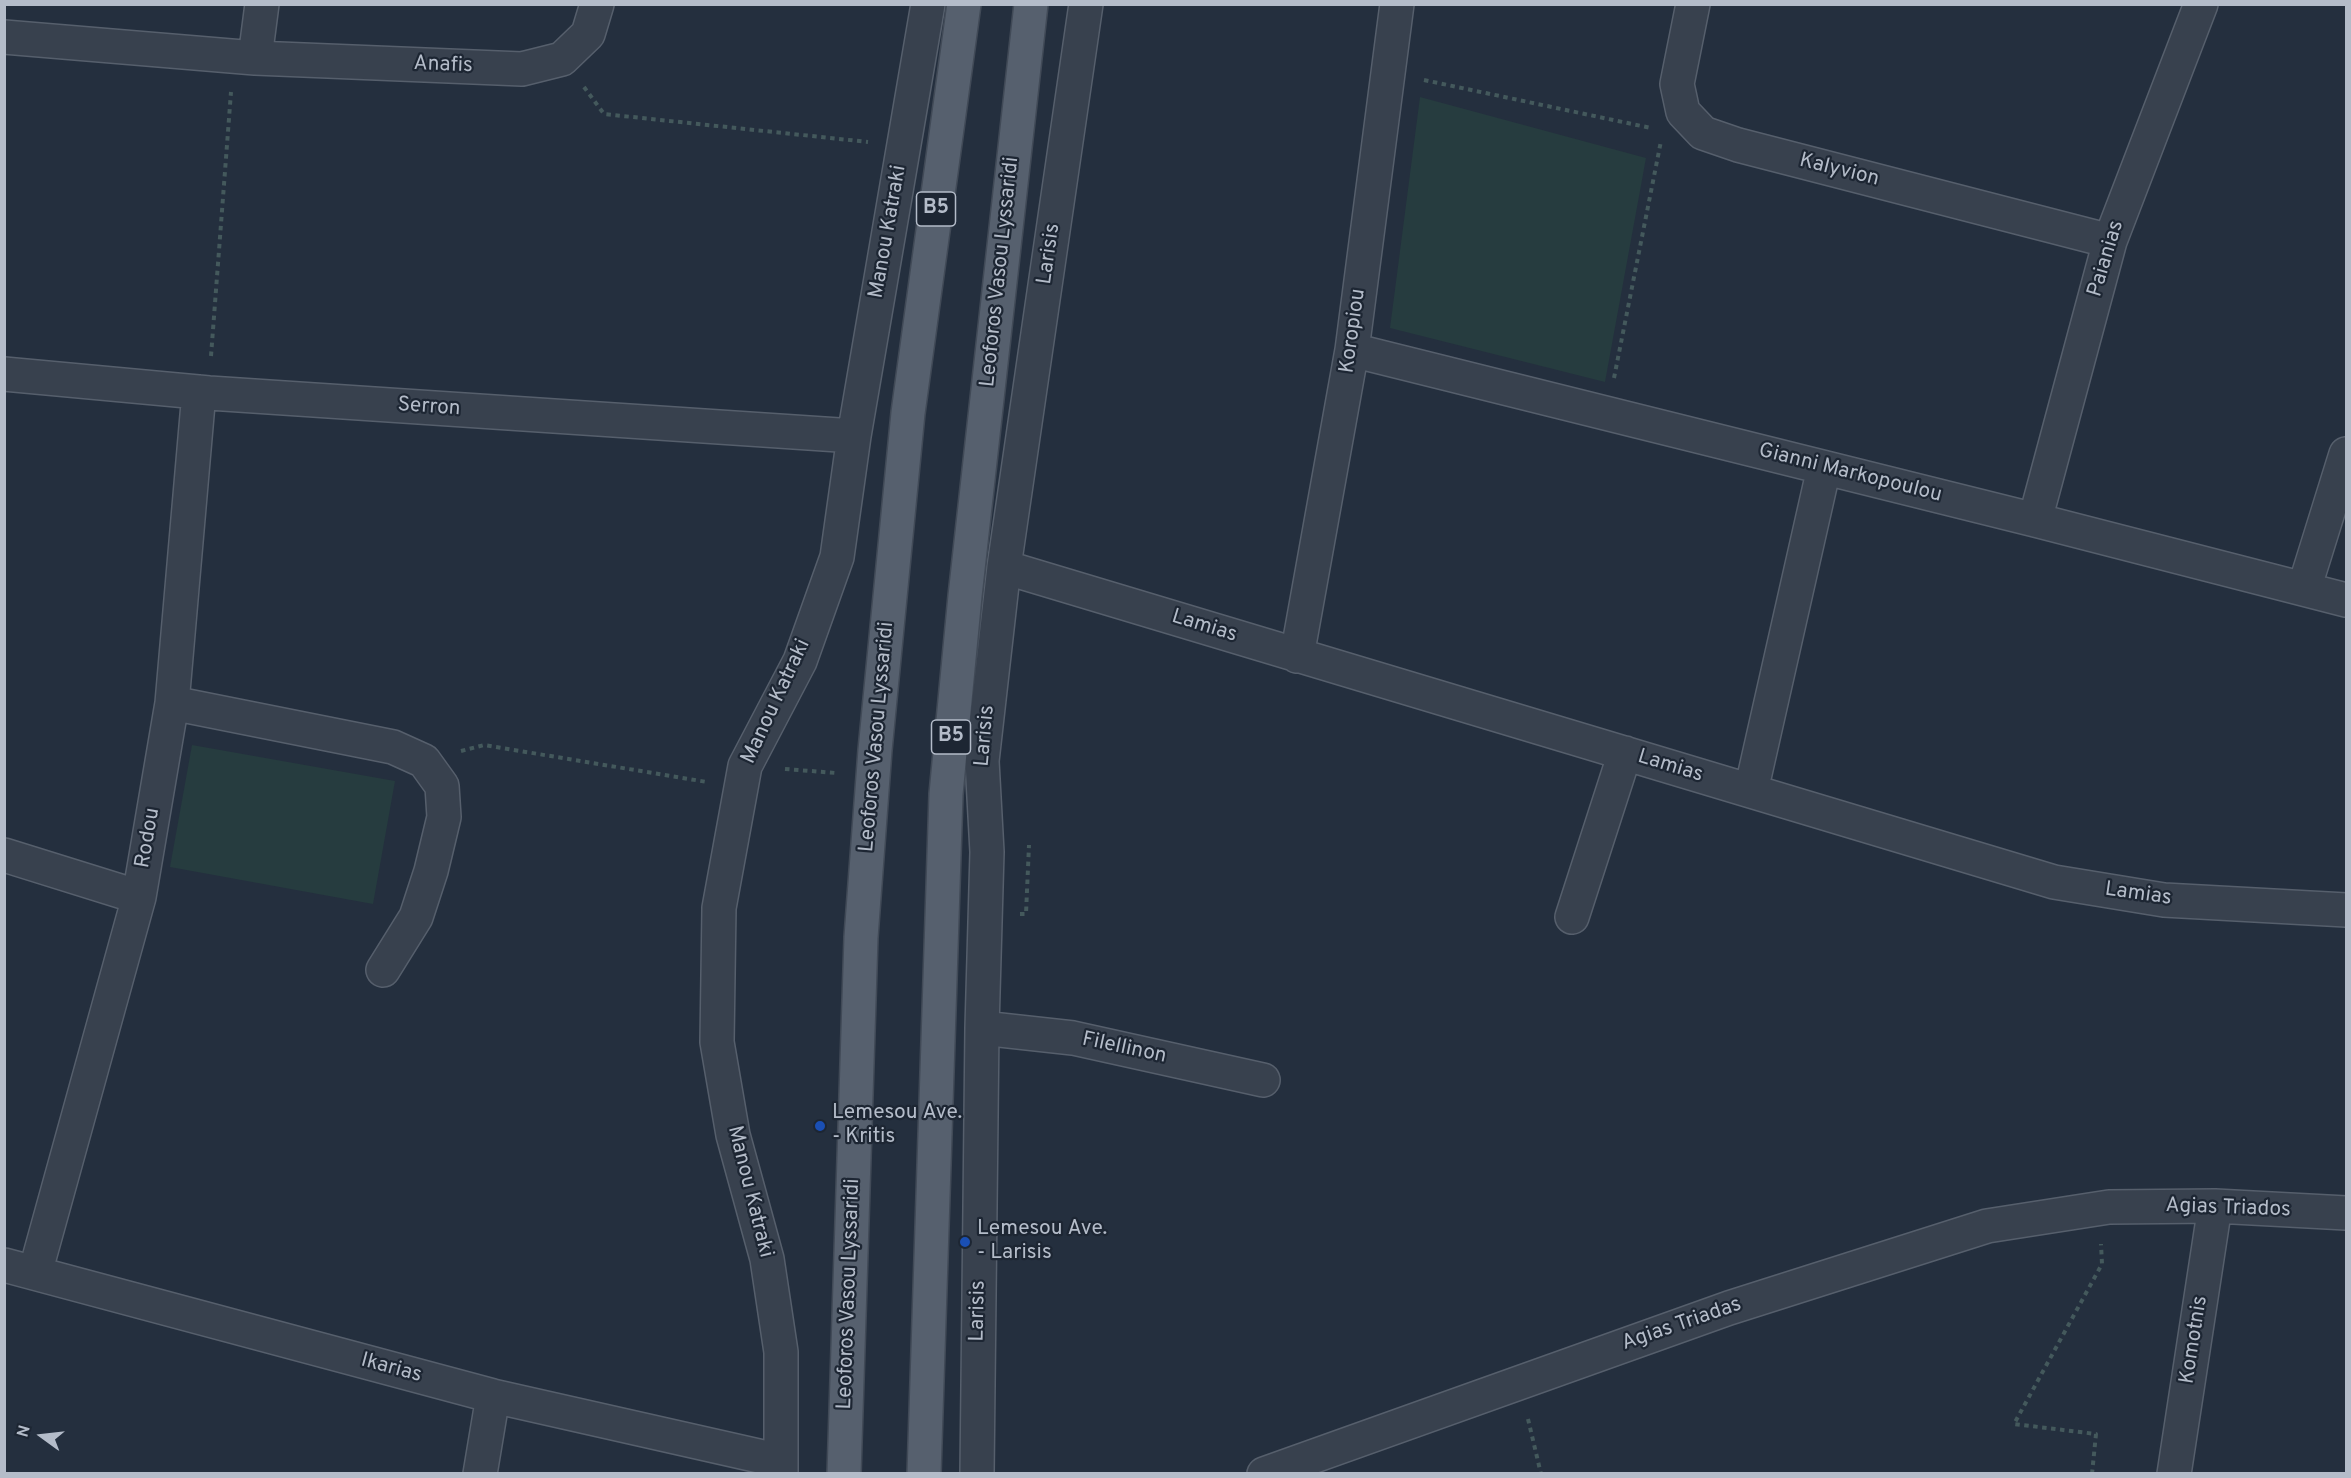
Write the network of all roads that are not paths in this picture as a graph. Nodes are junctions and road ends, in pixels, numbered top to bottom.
1 (261, 4) edge
2 (597, 4) edge
3 (928, 4) edge
4 (964, 4) edge
5 (1031, 4) edge
6 (1086, 4) edge
7 (1397, 4) edge
8 (1693, 4) edge
9 (2201, 4) edge
10 (4, 37) edge
11 (244, 57) junction
12 (2110, 241) junction
13 (1352, 350) junction
14 (4, 374) edge
15 (204, 393) junction
16 (854, 436) junction
17 (2346, 454) edge
18 (1824, 468) junction
19 (2035, 520) junction
20 (1004, 567) junction
21 (2304, 589) junction
22 (2346, 600) edge
23 (1297, 656) junction
24 (172, 703) junction
25 (1625, 753) junction
26 (1751, 791) junction
27 (4, 855) edge
28 (139, 897) junction
29 (2346, 910) edge
30 (1572, 917) dead end
31 (382, 970) dead end
32 (982, 1028) junction
33 (1263, 1080) dead end
34 (2215, 1206) junction
35 (2103, 1208) joint
36 (2346, 1213) edge
37 (20, 1269) edge
38 (493, 1396) junction
39 (781, 1467) edge
40 (480, 1473) edge
41 (844, 1473) edge
42 (924, 1473) edge
43 (977, 1473) edge
44 (1264, 1473) edge
45 (2175, 1473) edge

1 - 11 street
2 - 11 street, Anafis
3 - 16 street, Manou Katraki
4 - 41 main road, Leoforos Vasou Lyssaridi / B5
5 - 42 main road, Leoforos Vasou Lyssaridi / B5
6 - 20 street, Larisis
7 - 13 street, Koropiou
8 - 12 street, Kalyvion
9 - 12 street, Paianias
10 - 11 street, Anafis
12 - 19 street, Paianias
13 - 18 street, Gianni Markopoulou
13 - 23 street, Koropiou
14 - 15 street, Serron
15 - 16 street, Serron
15 - 24 street, Rodou
16 - 39 street, Manou Katraki
17 - 21 street
18 - 19 street, Gianni Markopoulou
18 - 26 street
19 - 21 street, Gianni Markopoulou
20 - 23 street, Lamias
20 - 32 street, Larisis
21 - 22 street, Gianni Markopoulou
23 - 25 street, Lamias
24 - 28 street, Rodou
24 - 31 street
25 - 26 street, Lamias
25 - 30 street
26 - 29 street, Lamias
27 - 28 street
28 - 37 street, Rodou
32 - 33 street, Filellinon
32 - 43 street, Larisis
34 - 35 street, Agias Triados
34 - 36 street, Agias Triados
34 - 45 street, Komotnis
35 - 44 street, Agias Triadas
37 - 38 street, Ikarias
38 - 39 street, Ikarias
38 - 40 street

